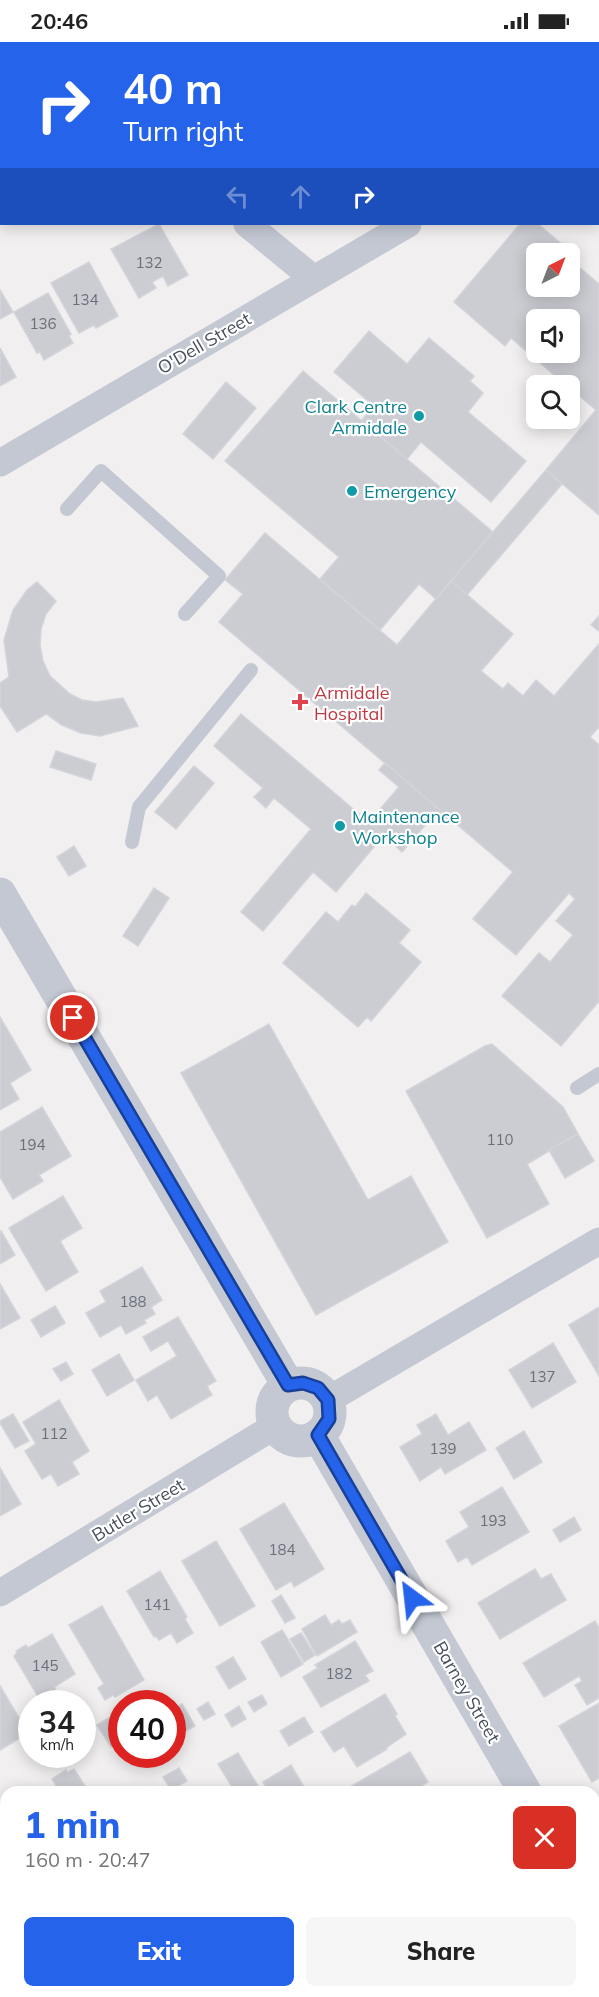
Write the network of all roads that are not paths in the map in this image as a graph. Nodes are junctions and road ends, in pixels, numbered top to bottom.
1 (248, 225) edge
2 (406, 225) edge
3 (314, 279) junction
4 (0, 463) edge
5 (68, 509) dead end
6 (185, 614) dead end
7 (251, 670) dead end
8 (132, 842) dead end
9 (0, 894) edge
10 (599, 1074) edge
11 (577, 1088) dead end
12 (599, 1241) edge
13 (288, 1385) junction
14 (328, 1400) junction
15 (275, 1426) junction
16 (318, 1435) junction
17 (0, 1593) edge
18 (522, 1786) edge

1 - 3 street
2 - 3 street, O'Dell Street
3 - 4 street, O'Dell Street
5 - 6 lane
7 - 8 lane
9 - 13 street
10 - 11 lane
12 - 14 street
13 - 14 street
13 - 15 street
14 - 16 street
15 - 16 street
15 - 17 street, Butler Street
16 - 18 street, Barney Street

